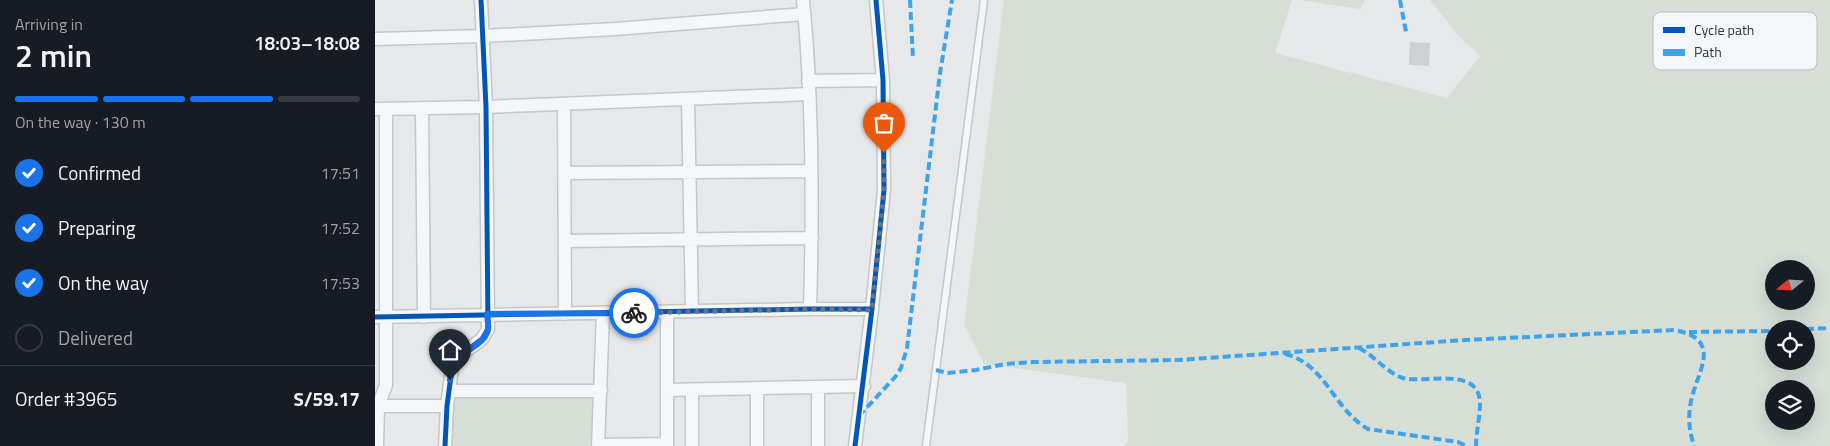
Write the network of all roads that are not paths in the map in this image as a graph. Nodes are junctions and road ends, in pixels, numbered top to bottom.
1 (481, 0) edge
2 (803, 0) edge
3 (876, 0) edge
4 (984, 0) edge
5 (804, 14) junction
6 (483, 36) junction
7 (375, 39) edge
8 (883, 80) junction
9 (808, 88) junction
10 (689, 100) junction
11 (564, 104) junction
12 (486, 107) junction
13 (422, 108) junction
14 (381, 109) edge
15 (690, 171) junction
16 (811, 171) junction
17 (564, 173) junction
18 (691, 238) junction
19 (812, 238) junction
20 (565, 240) junction
21 (811, 309) junction
22 (872, 310) junction
23 (692, 311) junction
24 (667, 312) junction
25 (603, 313) junction
26 (487, 314) junction
27 (565, 314) junction
28 (424, 316) junction
29 (380, 317) edge
30 (864, 386) junction
31 (818, 387) junction
32 (757, 388) junction
33 (667, 390) junction
34 (692, 390) junction
35 (449, 391) junction
36 (601, 391) junction
37 (376, 406) edge
38 (447, 406) junction
39 (633, 445) edge
40 (667, 445) edge
41 (377, 446) edge
42 (445, 446) edge
43 (599, 446) edge
44 (692, 446) edge
45 (757, 446) edge
46 (818, 446) edge
47 (855, 446) edge
48 (926, 446) edge

1 - 6 street
2 - 5 street
3 - 8 street
4 - 48 lane
5 - 6 street
5 - 9 street
6 - 7 street
6 - 12 street
8 - 9 street
8 - 22 street
9 - 10 street
9 - 16 street
10 - 11 street
10 - 15 street
11 - 12 street
11 - 17 street
12 - 13 street
12 - 26 street
13 - 14 street
13 - 28 street
14 - 29 street
15 - 16 street
15 - 17 street
15 - 18 street
16 - 19 street
17 - 20 street
18 - 19 street
18 - 20 street
18 - 23 street
19 - 21 street
20 - 27 street
21 - 22 street
21 - 23 street
22 - 30 street
23 - 24 street
24 - 25 street
24 - 33 street
25 - 27 street
25 - 36 street
26 - 27 street
26 - 28 street
26 - 35 street
28 - 29 street
29 - 37 street
30 - 31 street
30 - 47 street
31 - 32 street
31 - 46 street
32 - 34 street
32 - 45 street
33 - 34 street
33 - 40 street
34 - 44 street
35 - 36 street
35 - 38 street
36 - 43 street
37 - 38 street
37 - 41 street
38 - 42 street
39 - 40 street
39 - 43 street

